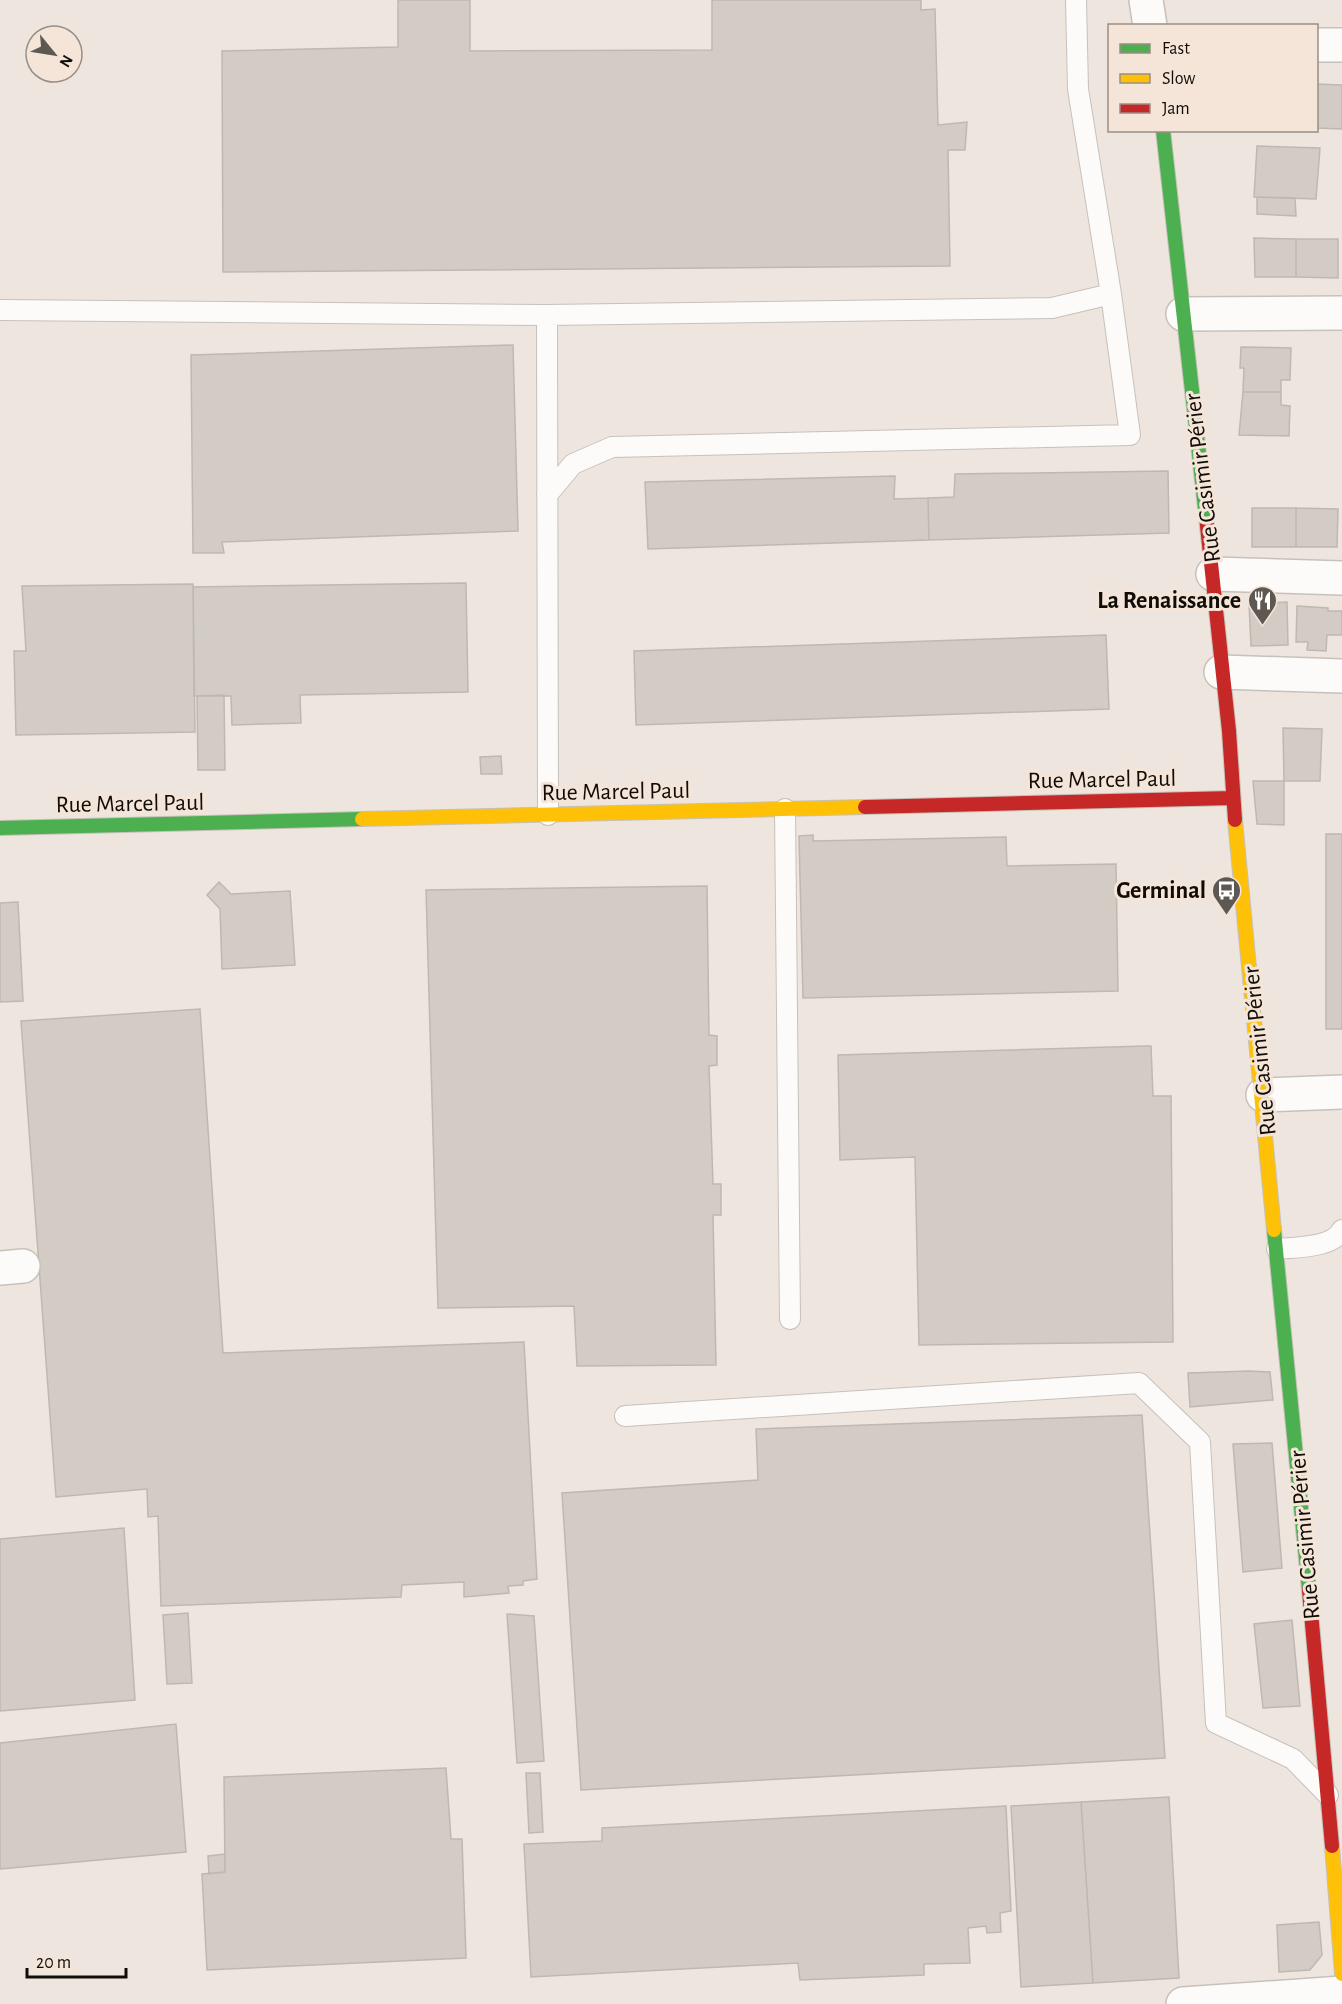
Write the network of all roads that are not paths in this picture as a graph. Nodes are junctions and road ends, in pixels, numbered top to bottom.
1 (1076, 0) edge
2 (1146, 0) edge
3 (1150, 24) edge
4 (1318, 45) edge
5 (1342, 45) edge
6 (1163, 132) edge
7 (1111, 294) junction
8 (0, 310) edge
9 (1342, 313) edge
10 (1183, 314) junction
11 (547, 315) junction
12 (547, 495) junction
13 (1213, 574) junction
14 (1342, 578) edge
15 (1221, 672) junction
16 (1342, 676) edge
17 (1233, 798) junction
18 (785, 809) junction
19 (548, 815) junction
20 (0, 828) edge
21 (1342, 1092) edge
22 (1263, 1095) junction
23 (1342, 1230) edge
24 (1277, 1249) junction
25 (790, 1319) dead end
26 (625, 1416) dead end
27 (1328, 1796) junction
28 (1340, 1938) edge
29 (1342, 1974) edge
30 (1342, 1993) edge
31 (1183, 2004) edge

1 - 7 lane
2 - 3 street
4 - 5 street
6 - 10 street, Rue Casimir Périer
7 - 11 lane
7 - 12 lane
8 - 11 lane
9 - 10 street
10 - 13 street, Rue Casimir Périer
11 - 12 lane
12 - 19 lane
13 - 14 street
13 - 15 street, Rue Casimir Périer
15 - 16 street
15 - 17 street, Rue Casimir Périer
17 - 18 street, Rue Marcel Paul
17 - 22 street, Rue Casimir Périer
18 - 19 street, Rue Marcel Paul
18 - 25 lane
19 - 20 street, Rue Marcel Paul
21 - 22 street
22 - 24 street, Rue Casimir Périer
23 - 24 lane
24 - 27 street, Rue Casimir Périer
26 - 27 lane
27 - 28 street, Rue Casimir Périer
28 - 29 street, Rue Casimir Périer
30 - 31 street

